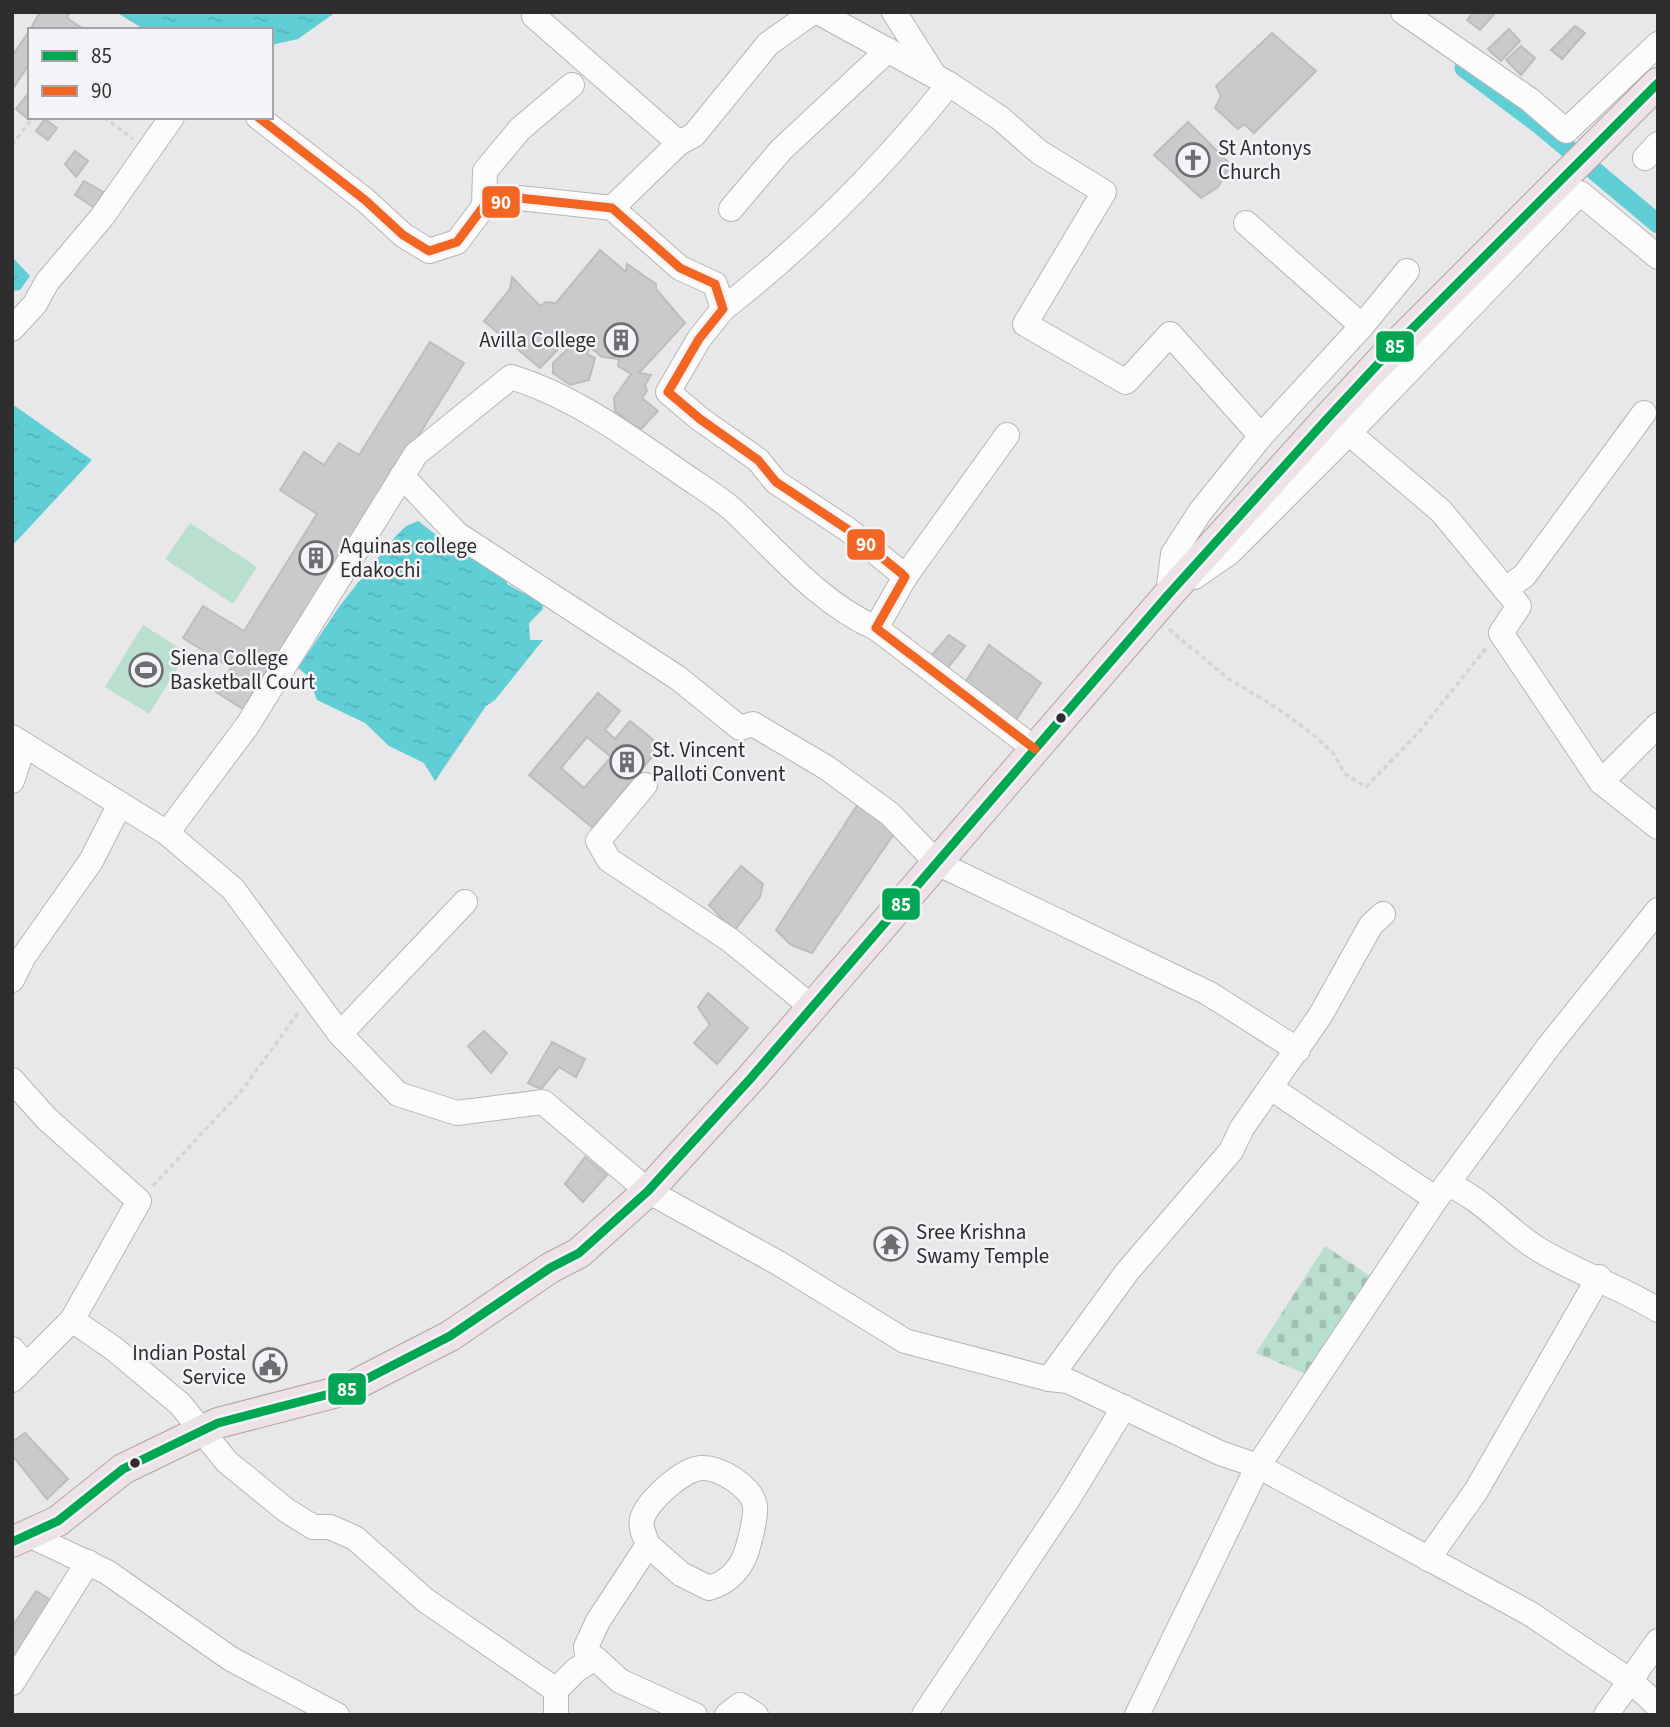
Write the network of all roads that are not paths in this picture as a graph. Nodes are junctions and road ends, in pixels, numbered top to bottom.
1 (815, 12) edge
2 (894, 12) edge
3 (1403, 12) edge
4 (534, 16) dead end
5 (1658, 44) edge
6 (888, 50) junction
7 (942, 79) junction
8 (1658, 83) edge
9 (572, 85) dead end
10 (171, 119) edge
11 (261, 119) edge
12 (678, 143) junction
13 (484, 206) junction
14 (612, 208) junction
15 (731, 209) dead end
16 (1246, 223) dead end
17 (1658, 257) edge
18 (1407, 271) dead end
19 (723, 309) junction
20 (1362, 326) junction
21 (12, 329) edge
22 (1644, 413) dead end
23 (1349, 433) junction
24 (1007, 435) dead end
25 (1261, 436) junction
26 (402, 476) junction
27 (905, 577) junction
28 (1506, 589) junction
29 (1160, 604) junction
30 (876, 628) junction
31 (1658, 725) edge
32 (18, 741) edge
33 (1035, 749) junction
34 (12, 780) edge
35 (1601, 782) junction
36 (645, 785) dead end
37 (120, 804) junction
38 (1658, 827) edge
39 (167, 833) junction
40 (937, 863) junction
41 (465, 902) dead end
42 (1658, 910) edge
43 (1383, 914) dead end
44 (12, 980) edge
45 (812, 1007) junction
46 (340, 1034) junction
47 (1298, 1050) junction
48 (12, 1080) edge
49 (1271, 1088) junction
50 (648, 1191) junction
51 (1441, 1192) junction
52 (1600, 1278) junction
53 (1658, 1310) edge
54 (72, 1320) junction
55 (17, 1365) edge
56 (1049, 1379) junction
57 (1124, 1407) junction
58 (202, 1432) junction
59 (1258, 1466) junction
60 (22, 1539) edge
61 (648, 1545) junction
62 (1428, 1559) junction
63 (88, 1562) junction
64 (1658, 1641) edge
65 (588, 1662) junction
66 (1632, 1682) junction
67 (12, 1683) edge
68 (556, 1690) junction
69 (1658, 1706) edge
70 (337, 1715) edge
71 (556, 1715) edge
72 (695, 1715) edge
73 (727, 1715) edge
74 (756, 1715) edge
75 (924, 1715) edge
76 (1137, 1715) edge
77 (1606, 1715) edge

1 - 6 street
1 - 12 street
2 - 7 street
3 - 5 street
4 - 12 street
6 - 7 street
6 - 15 street
7 - 19 street
7 - 25 street
8 - 29 main road
9 - 13 street
10 - 21 street
11 - 13 street
12 - 14 street
13 - 14 street
14 - 19 street
16 - 20 street
17 - 23 street
18 - 20 street
19 - 27 street
20 - 25 street
22 - 28 street
23 - 28 street
23 - 29 street
24 - 27 street
25 - 29 street
26 - 30 street
26 - 39 street
26 - 40 street
27 - 30 street
28 - 35 street
29 - 33 main road
30 - 33 street
31 - 35 street
32 - 34 street
32 - 37 street
33 - 40 main road
35 - 38 street
36 - 45 street
37 - 39 street
37 - 44 street
39 - 46 street
40 - 45 main road
40 - 47 street
41 - 46 street
42 - 51 street
43 - 47 street
45 - 50 main road
46 - 50 street
47 - 49 street
48 - 54 street
49 - 51 street
49 - 56 street
50 - 56 street
50 - 58 main road
51 - 52 street
51 - 59 street
52 - 53 street
52 - 62 street
54 - 55 street
54 - 58 street
56 - 57 street
57 - 59 street
57 - 75 street
58 - 60 main road
58 - 68 street
59 - 62 street
59 - 76 street
60 - 63 street
61 - 61 street
61 - 65 street
62 - 66 street
63 - 67 street
63 - 70 street
64 - 66 street
65 - 68 street
65 - 72 street
66 - 69 street
66 - 77 street
68 - 71 street
73 - 74 street

